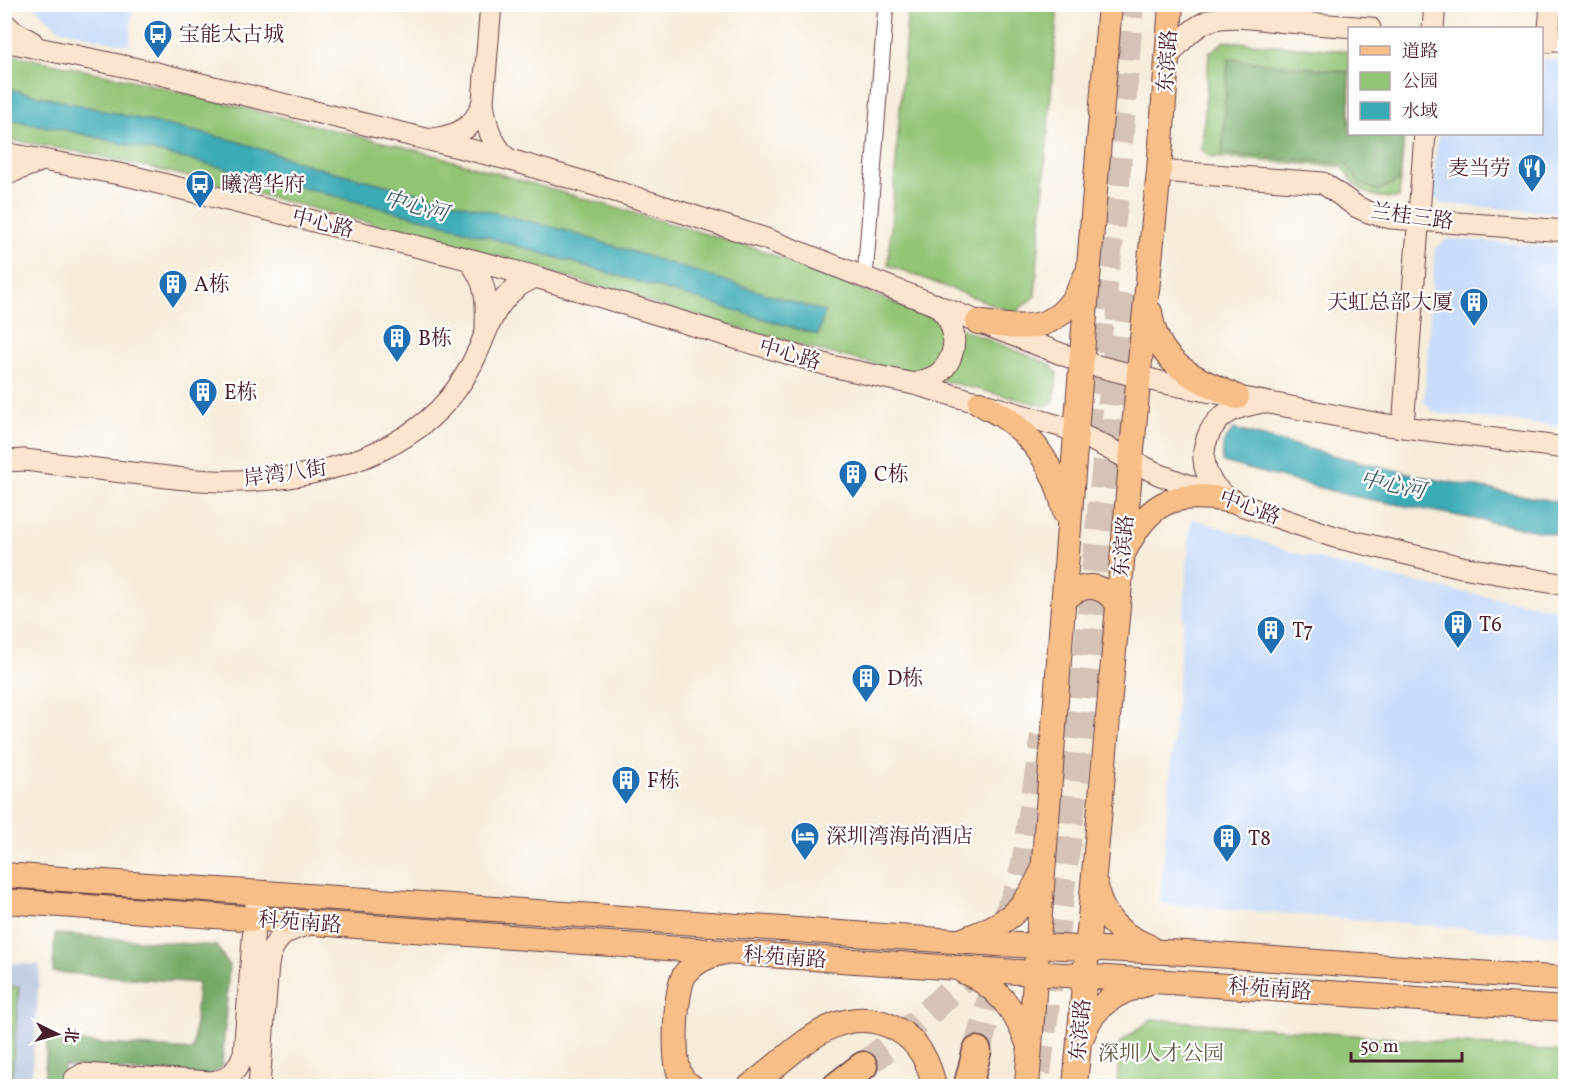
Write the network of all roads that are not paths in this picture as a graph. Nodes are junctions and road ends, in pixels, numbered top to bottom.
1 (491, 4) edge
2 (886, 4) edge
3 (1110, 4) edge
4 (1171, 4) edge
5 (1435, 4) edge
6 (1551, 4) edge
7 (1239, 11) edge
8 (4, 23) edge
9 (1362, 27) edge
10 (1433, 27) edge
11 (4, 41) edge
12 (1552, 43) edge
13 (46, 49) junction
14 (1167, 58) junction
15 (483, 101) junction
16 (1425, 135) edge
17 (430, 140) junction
18 (4, 153) edge
19 (507, 159) junction
20 (43, 160) junction
21 (1159, 171) junction
22 (4, 176) edge
23 (1419, 221) junction
24 (1566, 231) edge
25 (468, 259) junction
26 (1090, 265) junction
27 (536, 277) junction
28 (865, 277) junction
29 (1147, 294) junction
30 (935, 304) junction
31 (978, 322) junction
32 (486, 331) junction
33 (1082, 362) junction
34 (1138, 377) junction
35 (914, 384) junction
36 (1237, 397) junction
37 (1265, 402) junction
38 (980, 403) junction
39 (1403, 427) junction
40 (1076, 433) junction
41 (1566, 448) edge
42 (11, 459) edge
43 (1131, 460) junction
44 (1232, 501) junction
45 (1069, 531) junction
46 (1123, 555) junction
47 (1566, 585) edge
48 (1064, 600) junction
49 (1118, 604) junction
50 (1043, 869) junction
51 (1094, 874) junction
52 (4, 875) edge
53 (256, 892) junction
54 (4, 901) edge
55 (254, 919) junction
56 (316, 923) junction
57 (875, 935) junction
58 (958, 941) junction
59 (1038, 946) junction
60 (1088, 948) junction
61 (1162, 951) junction
62 (723, 952) junction
63 (1186, 952) junction
64 (872, 963) junction
65 (955, 968) junction
66 (1036, 974) junction
67 (1085, 977) junction
68 (1566, 979) edge
69 (1158, 982) junction
70 (1184, 984) junction
71 (1566, 1010) edge
72 (1079, 1048) junction
73 (1030, 1049) junction
74 (977, 1051) tunnel mouth
75 (864, 1066) tunnel mouth
76 (73, 1086) edge
77 (259, 1086) edge
78 (691, 1086) edge
79 (750, 1086) edge
80 (837, 1086) edge
81 (934, 1086) edge
82 (968, 1086) edge
83 (1027, 1086) edge
84 (1075, 1086) edge

1 - 15 main road
2 - 28 street
3 - 26 main road
4 - 14 main road, 东滨路
5 - 10 main road
6 - 12 main road
7 - 9 main road
7 - 14 main road
8 - 13 main road
11 - 13 main road
13 - 17 main road
14 - 21 main road, 东滨路
15 - 17 main road
15 - 19 main road
16 - 23 main road
17 - 19 main road
18 - 20 main road, 中心路
19 - 28 main road
20 - 22 main road
20 - 25 main road, 中心路
21 - 23 main road, 兰桂三路
21 - 29 main road, 东滨路
23 - 24 main road, 兰桂三路
23 - 39 main road
25 - 27 main road, 中心路
25 - 32 main road
26 - 31 main road
26 - 33 main road
27 - 32 main road, 岸湾八街
27 - 35 main road, 中心路
28 - 30 main road
29 - 34 main road, 东滨路
29 - 36 main road
30 - 31 main road
30 - 35 main road
31 - 33 main road
32 - 42 main road, 岸湾八街
33 - 34 main road
33 - 40 main road
34 - 36 main road
34 - 43 main road, 东滨路
35 - 38 main road, 中心路
36 - 37 main road
37 - 39 main road
37 - 44 main road
38 - 40 main road, 中心路
38 - 45 main road
39 - 41 main road
40 - 43 main road, 中心路
40 - 45 main road
43 - 44 main road, 中心路
43 - 46 main road, 东滨路
44 - 46 main road
44 - 47 main road, 中心路
45 - 48 main road
46 - 49 main road, 东滨路
48 - 49 main road
48 - 50 main road
49 - 51 main road, 东滨路
50 - 58 main road
50 - 59 main road
51 - 60 main road, 东滨路
51 - 61 main road
52 - 53 main road, 科苑南路
53 - 55 main road
53 - 57 main road, 科苑南路
54 - 55 main road, 科苑南路
55 - 56 main road, 科苑南路
55 - 76 main road
56 - 62 main road, 科苑南路
56 - 77 main road
57 - 58 main road, 科苑南路
57 - 64 main road
58 - 59 main road, 科苑南路
59 - 60 main road, 科苑南路
59 - 66 main road
60 - 61 main road, 科苑南路
60 - 67 main road, 东滨路
61 - 63 main road, 科苑南路
62 - 64 main road, 科苑南路
62 - 78 main road
63 - 68 main road, 科苑南路
63 - 70 main road
64 - 65 main road, 科苑南路
65 - 66 main road, 科苑南路
65 - 73 main road
66 - 67 main road, 科苑南路
66 - 73 main road
67 - 69 main road, 科苑南路
67 - 72 main road, 东滨路
69 - 70 main road, 科苑南路
69 - 72 main road
70 - 71 main road, 科苑南路
72 - 84 main road, 东滨路
73 - 83 main road
74 - 82 highway
75 - 80 highway
79 - 81 main road

